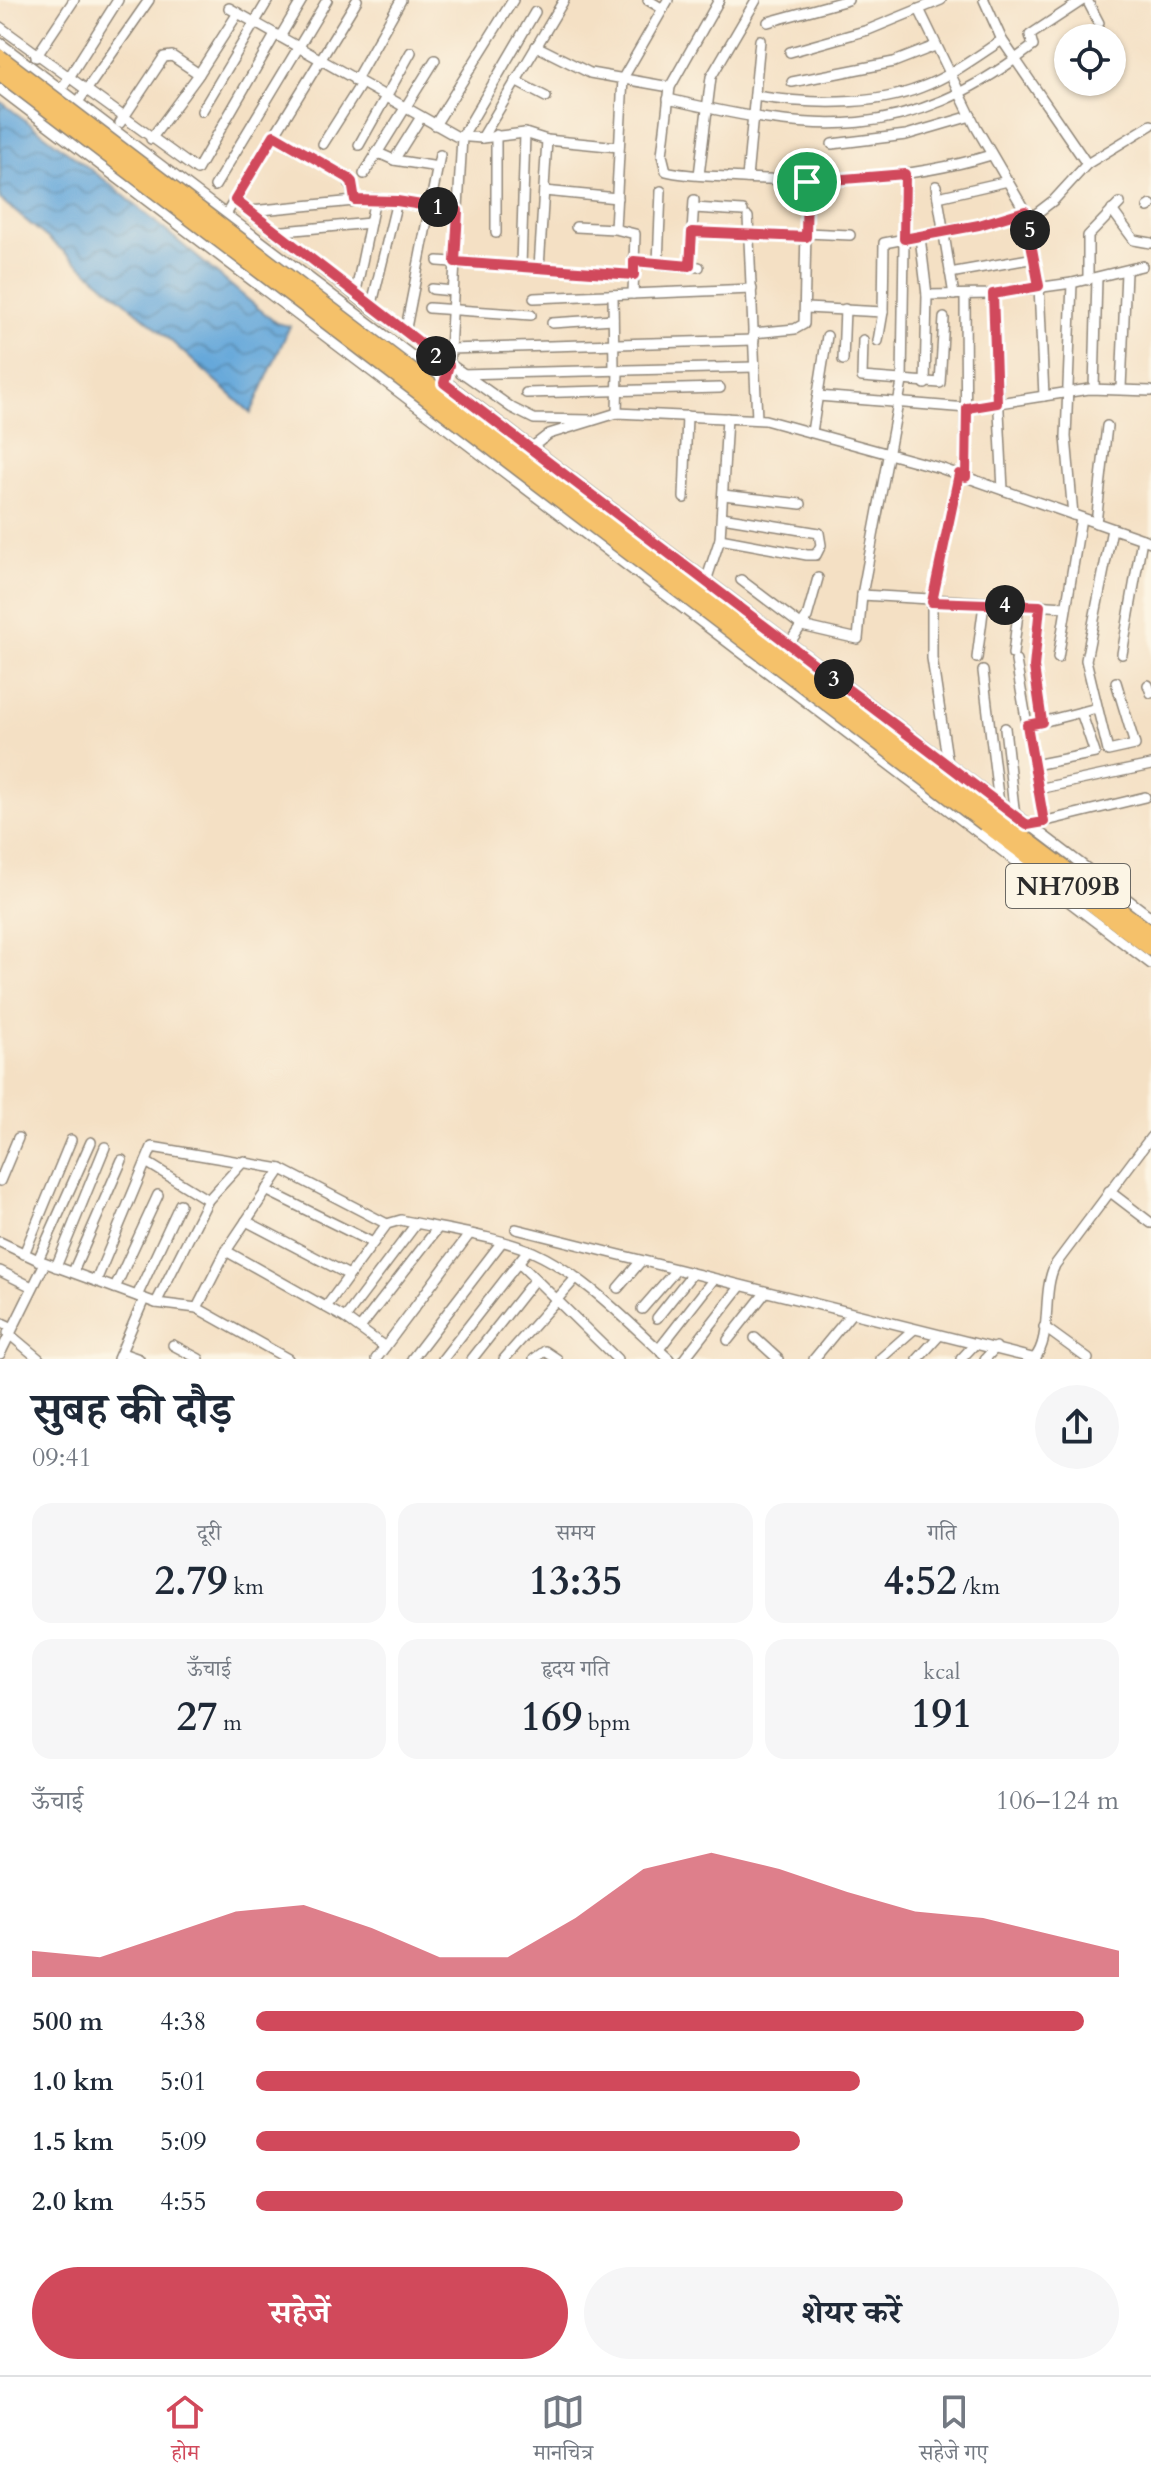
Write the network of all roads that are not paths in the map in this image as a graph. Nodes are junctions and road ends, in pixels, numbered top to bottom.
1 (74, 0) edge
2 (118, 0) edge
3 (149, 0) edge
4 (302, 0) edge
5 (327, 0) edge
6 (357, 0) edge
7 (401, 0) edge
8 (564, 0) edge
9 (648, 0) edge
10 (719, 0) edge
11 (756, 0) edge
12 (848, 0) edge
13 (941, 0) edge
14 (984, 0) edge
15 (1085, 0) edge
16 (264, 1) edge
17 (509, 1) edge
18 (666, 4) edge
19 (919, 9) junction
20 (535, 12) dead end
21 (768, 22) dead end
22 (255, 23) junction
23 (1099, 23) dead end
24 (0, 27) edge
25 (278, 36) junction
26 (760, 40) dead end
27 (1002, 40) junction
28 (0, 43) edge
29 (536, 46) junction
30 (935, 46) junction
31 (299, 48) junction
32 (411, 52) dead end
33 (790, 52) dead end
34 (0, 57) edge
35 (34, 60) junction
36 (320, 60) junction
37 (435, 60) dead end
38 (1016, 60) junction
39 (0, 73) edge
40 (199, 74) junction
41 (950, 74) junction
42 (623, 78) junction
43 (515, 81) junction
44 (358, 82) junction
45 (792, 82) dead end
46 (66, 83) junction
47 (670, 87) junction
48 (0, 89) edge
49 (83, 95) junction
50 (960, 95) junction
51 (755, 96) junction
52 (383, 97) junction
53 (546, 97) dead end
54 (668, 99) junction
55 (404, 108) junction
56 (706, 108) junction
57 (202, 111) dead end
58 (971, 116) junction
59 (421, 117) junction
60 (753, 118) junction
61 (119, 124) junction
62 (435, 125) junction
63 (1151, 125) edge
64 (525, 133) junction
65 (274, 135) junction
66 (496, 135) junction
67 (462, 137) junction
68 (482, 138) junction
69 (151, 139) junction
70 (547, 140) junction
71 (323, 144) dead end
72 (832, 144) dead end
73 (359, 145) dead end
74 (619, 147) junction
75 (376, 152) junction
76 (440, 155) dead end
77 (991, 155) junction
78 (166, 159) junction
79 (394, 160) junction
80 (1087, 164) junction
81 (438, 167) junction
82 (364, 174) dead end
83 (905, 174) junction
84 (699, 175) junction
85 (747, 178) junction
86 (1008, 181) junction
87 (807, 182) junction
88 (215, 186) dead end
89 (544, 191) junction
90 (661, 191) dead end
91 (617, 198) junction
92 (375, 199) junction
93 (355, 200) junction
94 (397, 201) junction
95 (432, 206) junction
96 (230, 207) junction
97 (248, 210) junction
98 (458, 211) junction
99 (1026, 215) junction
100 (370, 223) junction
101 (576, 227) dead end
102 (615, 229) junction
103 (273, 232) junction
104 (692, 232) junction
105 (943, 232) junction
106 (496, 233) dead end
107 (806, 235) junction
108 (850, 235) dead end
109 (749, 236) junction
110 (920, 237) junction
111 (904, 239) junction
112 (1151, 243) edge
113 (1035, 258) junction
114 (438, 261) dead end
115 (634, 261) junction
116 (455, 262) junction
117 (658, 263) junction
118 (1142, 266) dead end
119 (521, 267) junction
120 (539, 268) junction
121 (1126, 272) junction
122 (950, 273) junction
123 (634, 275) junction
124 (1093, 279) junction
125 (1072, 283) junction
126 (1039, 286) junction
127 (432, 289) dead end
128 (752, 289) junction
129 (453, 291) junction
130 (633, 294) junction
131 (993, 294) junction
132 (613, 295) junction
133 (927, 295) junction
134 (355, 296) junction
135 (960, 296) junction
136 (534, 298) dead end
137 (371, 308) junction
138 (429, 308) dead end
139 (806, 308) junction
140 (845, 309) junction
141 (452, 310) junction
142 (883, 312) junction
143 (531, 315) dead end
144 (944, 318) dead end
145 (613, 319) junction
146 (552, 323) dead end
147 (405, 333) junction
148 (827, 336) dead end
149 (754, 337) junction
150 (863, 340) dead end
151 (878, 341) dead end
152 (614, 344) junction
153 (423, 346) junction
154 (449, 349) junction
155 (843, 360) dead end
156 (755, 367) junction
157 (616, 370) junction
158 (447, 373) junction
159 (461, 374) junction
160 (902, 382) junction
161 (925, 384) junction
162 (720, 388) dead end
163 (1094, 388) junction
164 (1121, 388) junction
165 (619, 390) junction
166 (1068, 391) junction
167 (1151, 391) edge
168 (526, 393) dead end
169 (818, 396) junction
170 (1044, 396) junction
171 (898, 402) junction
172 (997, 403) junction
173 (967, 408) junction
174 (617, 413) junction
175 (687, 416) junction
176 (727, 418) junction
177 (757, 419) junction
178 (593, 420) junction
179 (1107, 426) dead end
180 (812, 432) junction
181 (534, 445) junction
182 (889, 453) junction
183 (504, 475) junction
184 (962, 476) junction
185 (1003, 490) junction
186 (723, 495) junction
187 (684, 498) dead end
188 (801, 504) dead end
189 (722, 517) junction
190 (1077, 517) junction
191 (1096, 523) junction
192 (1112, 529) junction
193 (720, 539) junction
194 (1147, 540) edge
195 (709, 575) junction
196 (818, 578) dead end
197 (741, 580) dead end
198 (862, 595) junction
199 (932, 602) junction
200 (984, 604) junction
201 (1019, 605) junction
202 (1040, 606) junction
203 (1066, 607) junction
204 (800, 630) junction
205 (789, 644) junction
206 (1122, 654) dead end
207 (977, 658) dead end
208 (1058, 658) dead end
209 (983, 671) dead end
210 (1116, 682) dead end
211 (1097, 708) junction
212 (1081, 712) junction
213 (1042, 722) junction
214 (1027, 725) junction
215 (1005, 728) dead end
216 (948, 765) junction
217 (1034, 765) junction
218 (1151, 765) edge
219 (1038, 789) junction
220 (1145, 797) dead end
221 (992, 814) junction
222 (1015, 817) junction
223 (1044, 822) junction
224 (1027, 825) junction
225 (1151, 917) edge
226 (1151, 933) edge
227 (1151, 949) edge
228 (1151, 964) edge
229 (1151, 1137) edge
230 (18, 1138) dead end
231 (71, 1140) dead end
232 (91, 1142) dead end
233 (105, 1147) dead end
234 (122, 1160) dead end
235 (244, 1161) junction
236 (146, 1162) junction
237 (281, 1169) junction
238 (0, 1181) edge
239 (266, 1190) junction
240 (1109, 1191) junction
241 (158, 1195) dead end
242 (208, 1200) junction
243 (180, 1204) dead end
244 (246, 1221) junction
245 (1151, 1223) edge
246 (387, 1224) junction
247 (416, 1224) junction
248 (437, 1229) junction
249 (516, 1229) dead end
250 (468, 1236) junction
251 (0, 1242) edge
252 (373, 1243) junction
253 (501, 1243) junction
254 (528, 1250) junction
255 (226, 1251) junction
256 (24, 1254) junction
257 (641, 1261) junction
258 (42, 1262) junction
259 (519, 1263) junction
260 (56, 1267) junction
261 (676, 1270) junction
262 (0, 1271) edge
263 (73, 1272) junction
264 (692, 1274) junction
265 (349, 1275) junction
266 (535, 1279) junction
267 (575, 1279) junction
268 (713, 1280) junction
269 (96, 1281) junction
270 (32, 1287) junction
271 (740, 1287) junction
272 (115, 1288) junction
273 (618, 1288) dead end
274 (765, 1293) junction
275 (141, 1297) junction
276 (555, 1299) junction
277 (156, 1303) junction
278 (326, 1307) junction
279 (197, 1308) junction
280 (642, 1309) dead end
281 (851, 1314) junction
282 (345, 1318) junction
283 (657, 1318) dead end
284 (0, 1322) edge
285 (1044, 1327) junction
286 (360, 1328) junction
287 (10, 1330) junction
288 (913, 1330) junction
289 (938, 1337) junction
290 (755, 1338) dead end
291 (728, 1340) dead end
292 (975, 1344) junction
293 (173, 1345) dead end
294 (385, 1347) junction
295 (996, 1347) junction
296 (659, 1349) junction
297 (0, 1354) edge
298 (1013, 1355) edge
299 (120, 1356) edge
300 (39, 1359) edge
301 (139, 1359) edge
302 (199, 1359) edge
303 (288, 1359) edge
304 (376, 1359) edge
305 (412, 1359) edge
306 (443, 1359) edge
307 (472, 1359) edge
308 (504, 1359) edge
309 (534, 1359) edge
310 (557, 1359) edge
311 (617, 1359) edge
312 (669, 1359) edge
313 (684, 1359) edge
314 (778, 1359) edge
315 (814, 1359) edge
316 (880, 1359) edge
317 (918, 1359) edge
318 (961, 1359) edge
319 (985, 1359) edge
320 (1035, 1359) edge
321 (1088, 1359) edge

1 - 35 street
2 - 46 street
3 - 49 street
4 - 25 street
5 - 31 street
6 - 36 street
7 - 44 street
8 - 29 street
9 - 18 street
10 - 47 street
11 - 56 street
12 - 21 street
13 - 19 street
14 - 27 street
15 - 23 street
15 - 38 street
16 - 22 street
17 - 62 street
18 - 42 street
19 - 30 street
19 - 33 street
20 - 67 street
22 - 25 street
22 - 40 street
22 - 57 street
24 - 35 street
25 - 31 street
25 - 78 street
26 - 51 street
27 - 38 street
27 - 41 street
28 - 35 street
29 - 42 street
29 - 43 street
30 - 41 street
30 - 45 street
31 - 36 street
31 - 88 street
32 - 52 street
34 - 221 highway, NH709B, bridge
35 - 46 street
35 - 46 street
36 - 44 street
36 - 65 street
37 - 55 street
38 - 50 street
38 - 80 street
39 - 221 highway, NH709B, bridge
40 - 61 street
40 - 69 street
41 - 50 street
41 - 51 street
42 - 47 street
42 - 74 street
43 - 53 street
43 - 68 street
44 - 52 street
44 - 71 street
46 - 49 street
46 - 49 street
47 - 54 street
48 - 183 street
49 - 61 street
49 - 61 street
50 - 58 street
50 - 60 street
51 - 60 street
52 - 55 street
52 - 73 street
54 - 56 street
54 - 84 street
55 - 59 street
55 - 75 street
56 - 60 street
56 - 84 street
58 - 72 street
58 - 77 street
59 - 62 street
59 - 79 street
60 - 85 street
61 - 69 street
61 - 78 street
62 - 67 street
63 - 80 street
64 - 66 street
64 - 70 street
64 - 119 street
65 - 93 street
65 - 96 street
66 - 68 street
66 - 106 street
67 - 68 street
67 - 98 street
69 - 78 street
70 - 74 street
70 - 89 street
74 - 91 street
75 - 79 street
75 - 82 street
76 - 81 street
77 - 83 street
77 - 86 street
78 - 96 street
79 - 81 street
80 - 99 street
81 - 95 street
83 - 87 street
83 - 111 street
84 - 85 street
85 - 87 street
86 - 99 street
86 - 105 street
87 - 107 street
89 - 91 street
89 - 120 street
90 - 117 street
91 - 102 street
92 - 93 street
92 - 94 street
92 - 100 street
93 - 97 street
94 - 95 street
94 - 137 street
95 - 98 street
95 - 147 street
96 - 97 street
96 - 158 street
97 - 103 street
98 - 116 street
99 - 105 street
99 - 113 street
100 - 103 street
100 - 134 street
101 - 102 street
102 - 115 street
103 - 134 street
104 - 109 street
104 - 109 street
104 - 117 street
105 - 110 street
105 - 122 street
107 - 108 street
107 - 109 street
107 - 139 street
109 - 128 street
110 - 111 street
110 - 133 street
111 - 142 street
111 - 160 street
112 - 124 street
113 - 122 street
113 - 126 street
114 - 116 street
115 - 117 street
115 - 123 street
116 - 119 street
116 - 129 street
118 - 121 street
119 - 120 street
120 - 123 street
121 - 124 street
121 - 164 street
122 - 135 street
123 - 130 street
124 - 125 street
124 - 163 street
125 - 126 street
125 - 166 street
126 - 131 street
126 - 170 street
127 - 129 street
128 - 130 street
128 - 149 street
129 - 141 street
130 - 132 street
131 - 135 street
131 - 172 street
132 - 136 street
132 - 145 street
133 - 135 street
133 - 161 street
134 - 137 street
135 - 173 street
137 - 147 street
138 - 141 street
139 - 140 street
139 - 149 street
140 - 142 street
140 - 155 street
141 - 143 street
141 - 154 street
142 - 151 street
144 - 161 street
145 - 146 street
145 - 152 street
147 - 153 street
148 - 169 street
149 - 152 street
149 - 156 street
150 - 160 street
152 - 154 street
152 - 157 street
153 - 154 street
153 - 158 street
154 - 158 street
156 - 157 street
156 - 177 street
157 - 159 street
157 - 165 street
158 - 159 street
158 - 181 street
159 - 178 street
160 - 161 street
160 - 171 street
162 - 165 street
163 - 164 street
163 - 166 street
164 - 167 street
165 - 168 street
165 - 174 street
166 - 170 street
166 - 190 street
169 - 171 street
169 - 180 street
170 - 172 street
171 - 173 street
171 - 182 street
172 - 173 street
172 - 185 street
173 - 184 street
174 - 175 street
174 - 178 street
175 - 176 street
175 - 187 street
176 - 177 street
176 - 186 street
177 - 180 street
178 - 181 street
179 - 191 street
180 - 182 street
181 - 183 street
181 - 195 street
182 - 184 street
182 - 198 street
183 - 228 street
184 - 185 street
184 - 199 street
185 - 190 street
186 - 188 street
186 - 189 street
189 - 193 street
189 - 193 street
190 - 191 street
190 - 203 street
191 - 192 street
192 - 194 street
192 - 211 street
193 - 195 street
194 - 206 street
195 - 205 street
196 - 204 street
197 - 204 street
198 - 199 street
198 - 204 street
199 - 200 street
199 - 216 street
200 - 201 street
200 - 207 street
201 - 202 street
201 - 214 street
202 - 203 street
202 - 213 street
203 - 208 street
204 - 205 street
205 - 216 street
209 - 221 street
210 - 211 street
211 - 212 street
212 - 213 street
212 - 217 street
213 - 214 street
214 - 217 street
215 - 222 street
216 - 221 street
217 - 219 street
218 - 219 street
219 - 223 street
220 - 223 street
221 - 222 street
221 - 226 highway, NH709B
221 - 227 highway, NH709B
222 - 224 street
223 - 224 street
224 - 225 street
229 - 240 street
230 - 238 street
231 - 256 street
232 - 258 street
233 - 260 street
234 - 263 street
235 - 236 street
235 - 237 street
235 - 242 street
236 - 242 street
236 - 269 street
237 - 239 street
237 - 246 street
239 - 244 street
239 - 252 street
240 - 245 street
240 - 285 street
241 - 272 street
242 - 277 street
243 - 275 street
244 - 255 street
244 - 265 street
246 - 247 street
246 - 252 street
247 - 248 street
247 - 282 street
248 - 250 street
248 - 286 street
249 - 257 street
250 - 253 street
250 - 294 street
251 - 256 street
252 - 265 street
253 - 254 street
253 - 305 street
254 - 259 street
254 - 267 street
255 - 278 street
255 - 279 street
256 - 258 street
257 - 261 street
257 - 273 street
258 - 260 street
258 - 270 street
259 - 266 street
259 - 306 street
260 - 263 street
261 - 264 street
261 - 280 street
262 - 270 street
263 - 269 street
264 - 268 street
264 - 283 street
265 - 278 street
266 - 276 street
266 - 307 street
267 - 276 street
267 - 296 street
268 - 271 street
268 - 296 street
269 - 272 street
270 - 287 street
271 - 274 street
271 - 313 street
272 - 275 street
274 - 281 street
274 - 291 street
275 - 277 street
275 - 299 street
276 - 308 street
276 - 311 street
277 - 279 street
278 - 282 street
279 - 303 street
281 - 288 street
281 - 315 street
282 - 286 street
284 - 287 street
285 - 320 street
285 - 321 street
286 - 294 street
287 - 297 street
287 - 300 street
288 - 289 street
288 - 316 street
289 - 292 street
289 - 317 street
290 - 314 street
292 - 295 street
292 - 318 street
293 - 302 street
294 - 304 street
295 - 298 street
295 - 319 street
296 - 312 street
298 - 320 street
299 - 301 street
309 - 310 street

